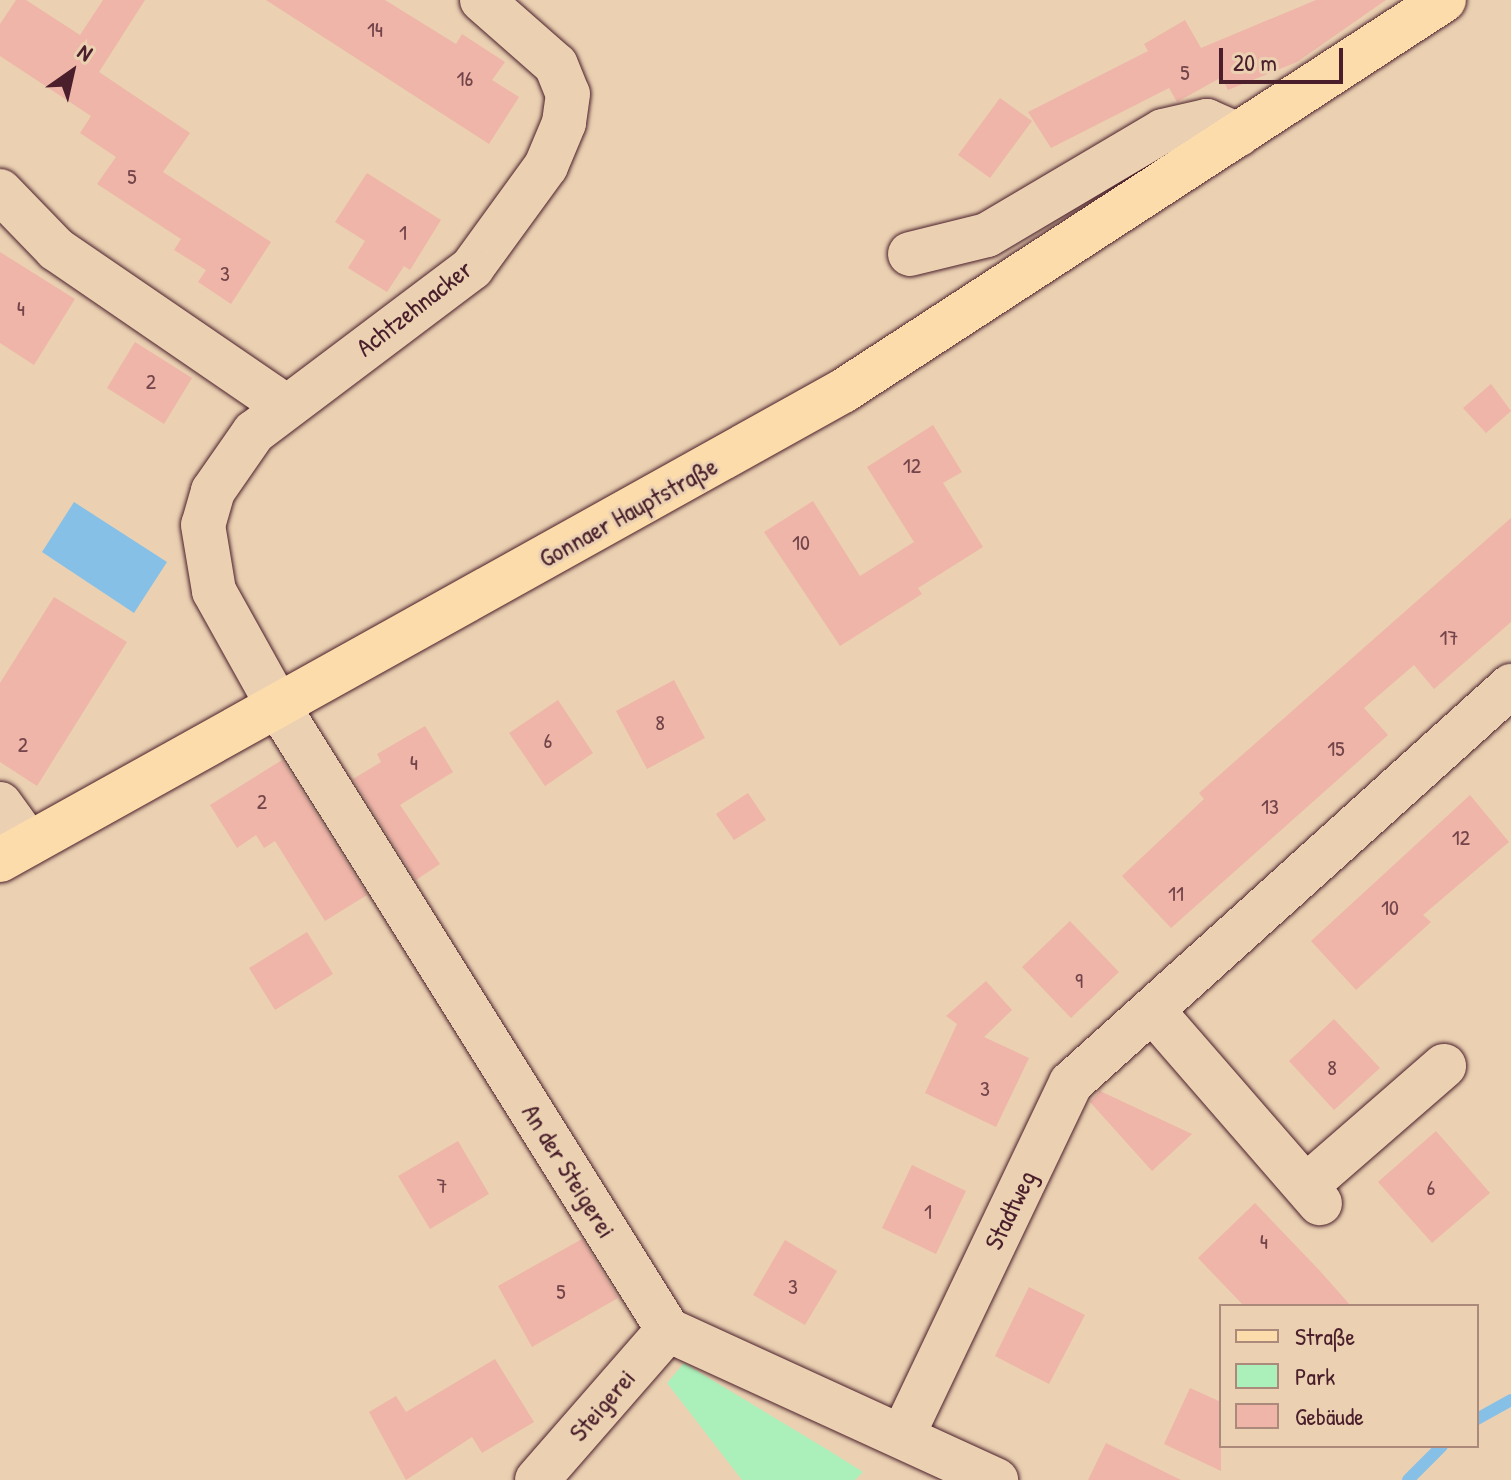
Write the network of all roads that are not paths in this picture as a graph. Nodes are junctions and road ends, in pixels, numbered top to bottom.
1 (482, 0) edge
2 (1444, 0) edge
3 (1238, 135) junction
4 (0, 191) edge
5 (910, 254) dead end
6 (285, 406) junction
7 (1511, 686) edge
8 (278, 706) junction
9 (0, 804) edge
10 (14, 852) edge
11 (1152, 1010) junction
12 (1444, 1066) dead end
13 (668, 1330) junction
14 (903, 1435) junction
15 (537, 1480) edge
16 (996, 1480) edge

1 - 6 street, Achtzehnacker
2 - 3 main road, Gonnaer Hauptstraße
3 - 5 street
3 - 8 main road, Gonnaer Hauptstraße
4 - 6 street
6 - 8 street, Achtzehnacker
7 - 11 street, Stadtweg
8 - 10 main road, Gonnaer Hauptstraße
8 - 13 street, An der Steigerei
9 - 10 street
11 - 12 street
11 - 14 street, Stadtweg
13 - 14 street
13 - 15 street, Steigerei
14 - 16 street

